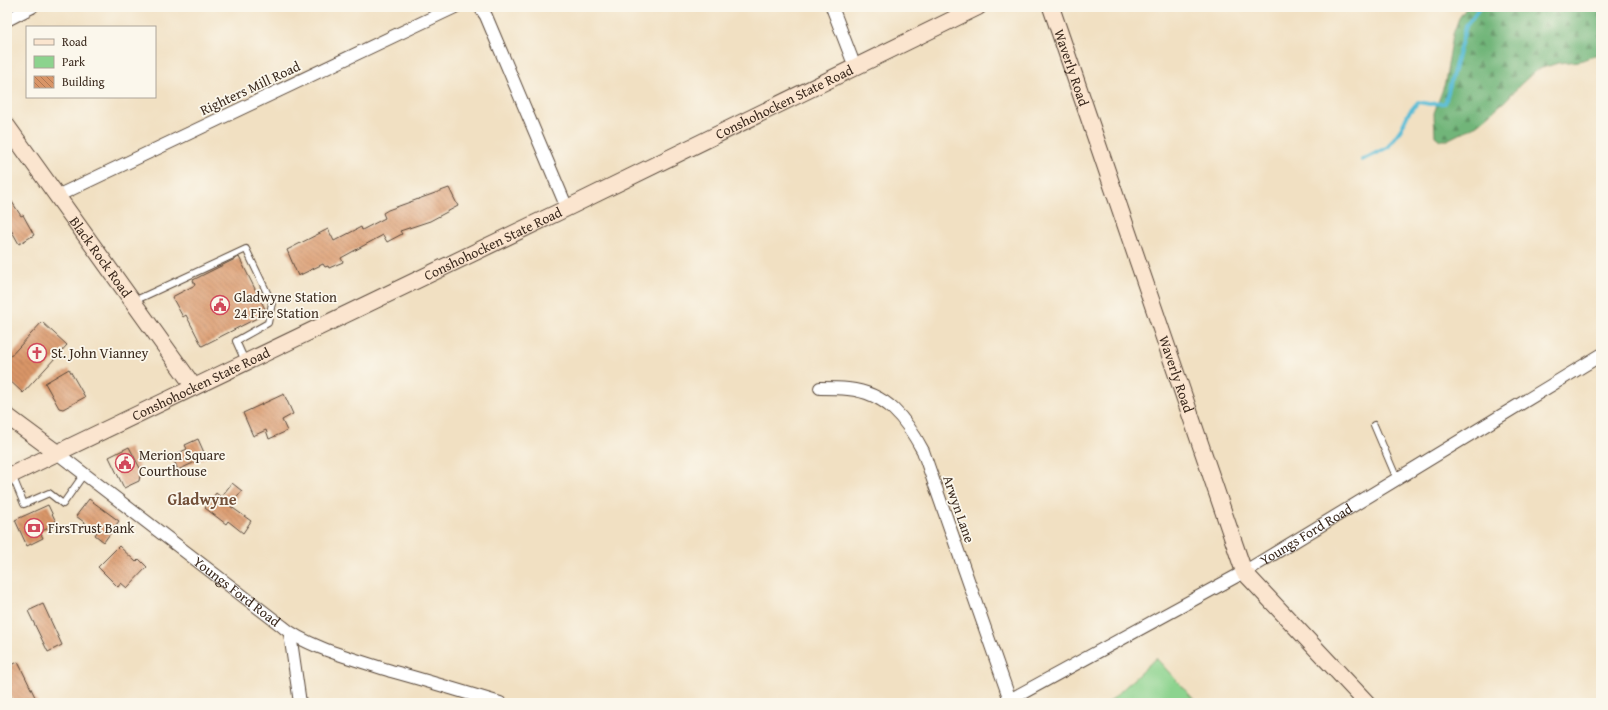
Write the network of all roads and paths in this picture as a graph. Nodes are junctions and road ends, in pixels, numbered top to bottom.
1 (32, 7) edge
2 (455, 7) edge
3 (480, 7) edge
4 (832, 7) edge
5 (978, 7) edge
6 (1051, 7) edge
7 (7, 20) edge
8 (855, 67) junction
9 (8, 129) edge
10 (57, 196) junction
11 (567, 208) junction
12 (133, 302) junction
13 (1601, 355) edge
14 (246, 362) junction
15 (194, 387) junction
16 (820, 388) dead end
17 (7, 416) edge
18 (1374, 425) dead end
19 (57, 453) junction
20 (84, 474) junction
21 (10, 476) edge
22 (1397, 479) junction
23 (1244, 572) junction
24 (290, 634) junction
25 (1007, 701) edge
26 (300, 703) edge
27 (500, 703) edge
28 (1367, 703) edge

1 - 7 street
2 - 10 street, Righters Mill Road
3 - 11 street
4 - 8 street
5 - 8 street, Conshohocken State Road
6 - 23 street, Waverly Road
8 - 11 street, Conshohocken State Road
9 - 10 street, Black Rock Road
10 - 12 street, Black Rock Road
11 - 14 street, Conshohocken State Road
12 - 14 lane
12 - 15 street, Black Rock Road
13 - 22 street, Youngs Ford Road
14 - 15 street, Conshohocken State Road
15 - 19 street, Conshohocken State Road
16 - 25 street, Arwyn Lane
17 - 19 street, Youngs Ford Road
18 - 22 lane
19 - 20 street, Youngs Ford Road
19 - 21 street, Conshohocken State Road
20 - 21 lane
20 - 24 street, Youngs Ford Road
22 - 23 street, Youngs Ford Road
23 - 25 street, Youngs Ford Road
23 - 28 street, Waverly Road
24 - 26 street
24 - 27 street, Youngs Ford Road

